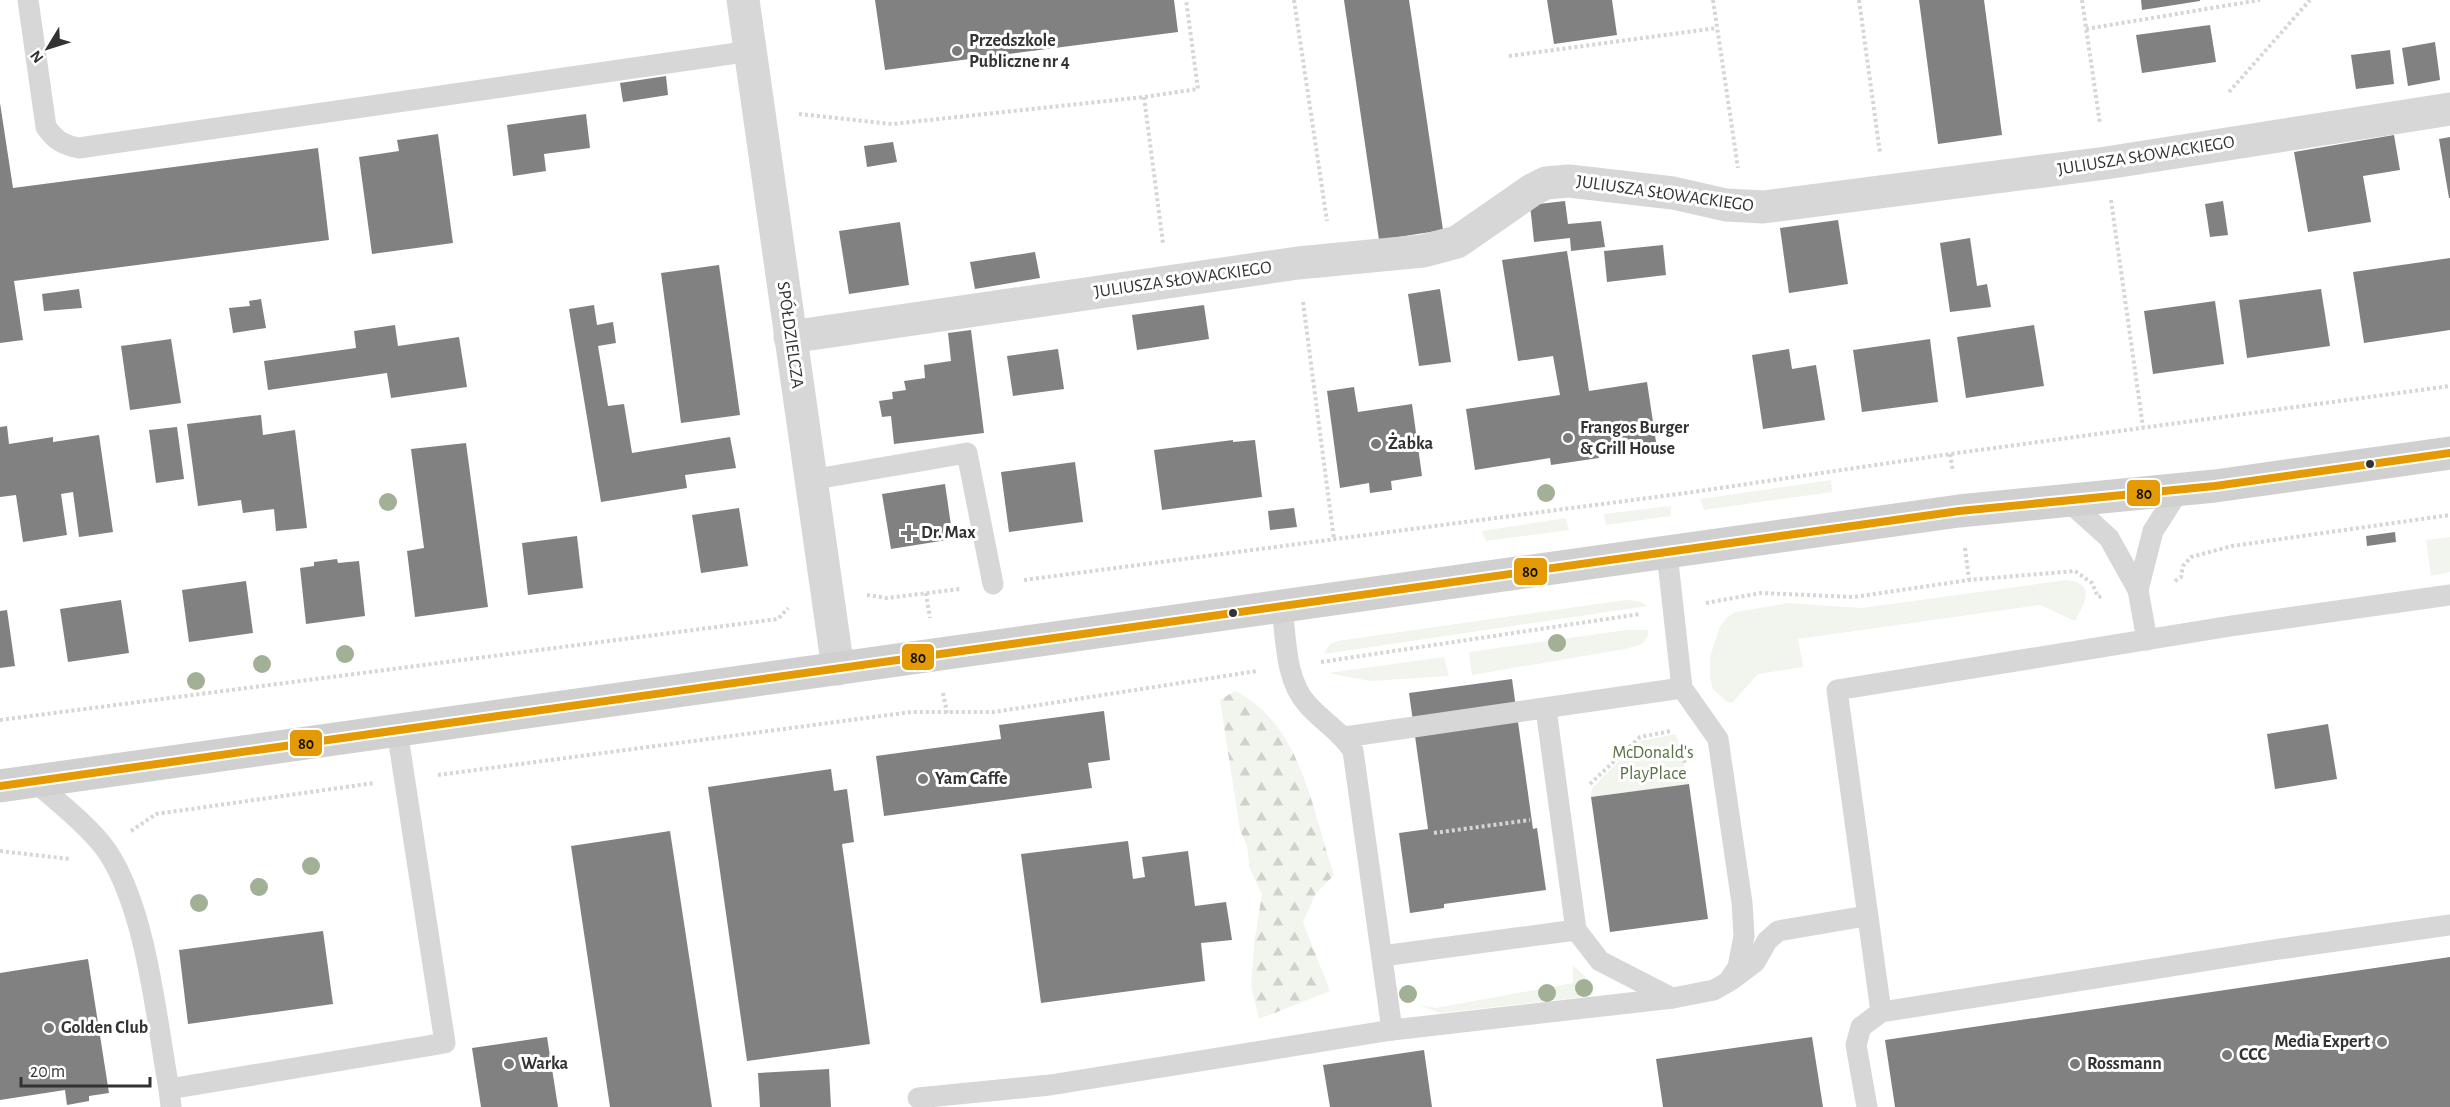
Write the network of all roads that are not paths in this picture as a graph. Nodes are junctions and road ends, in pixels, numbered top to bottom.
1 (28, 0) edge
2 (743, 0) edge
3 (751, 51) junction
4 (2450, 109) edge
5 (790, 337) junction
6 (2450, 453) edge
7 (810, 480) junction
8 (2180, 489) junction
9 (2068, 501) junction
10 (1667, 553) junction
11 (993, 584) road end
12 (2138, 590) junction
13 (2450, 595) edge
14 (1282, 607) junction
15 (2147, 640) junction
16 (838, 669) junction
17 (1682, 688) junction
18 (1546, 709) junction
19 (397, 730) junction
20 (1345, 737) junction
21 (34, 781) junction
22 (0, 786) edge
23 (1866, 916) junction
24 (2450, 925) edge
25 (1576, 930) junction
26 (1382, 956) junction
27 (1728, 982) junction
28 (1673, 998) junction
29 (1881, 1012) junction
30 (1392, 1030) junction
31 (170, 1098) edge
32 (918, 1098) dead end
33 (1867, 1107) edge

1 - 3 lane
2 - 3 street, SPÓŁDZIELCZA
3 - 5 street, SPÓŁDZIELCZA
4 - 5 street, JULIUSZA SŁOWACKIEGO
5 - 7 street, SPÓŁDZIELCZA
6 - 8 main road
7 - 11 lane
7 - 16 street, SPÓŁDZIELCZA
8 - 9 main road
8 - 12 lane
9 - 10 main road
9 - 12 lane
10 - 14 main road
10 - 17 lane
12 - 15 lane
13 - 15 lane
14 - 16 main road
14 - 20 lane
15 - 23 lane
16 - 19 main road
17 - 18 lane
17 - 27 lane
18 - 20 lane
18 - 25 lane
19 - 21 main road
19 - 31 lane
20 - 26 lane
21 - 22 main road
21 - 31 lane
23 - 27 lane
23 - 29 lane
24 - 29 lane
25 - 26 lane
25 - 28 lane
26 - 30 lane
27 - 28 lane
28 - 30 lane
29 - 33 lane
30 - 32 lane

